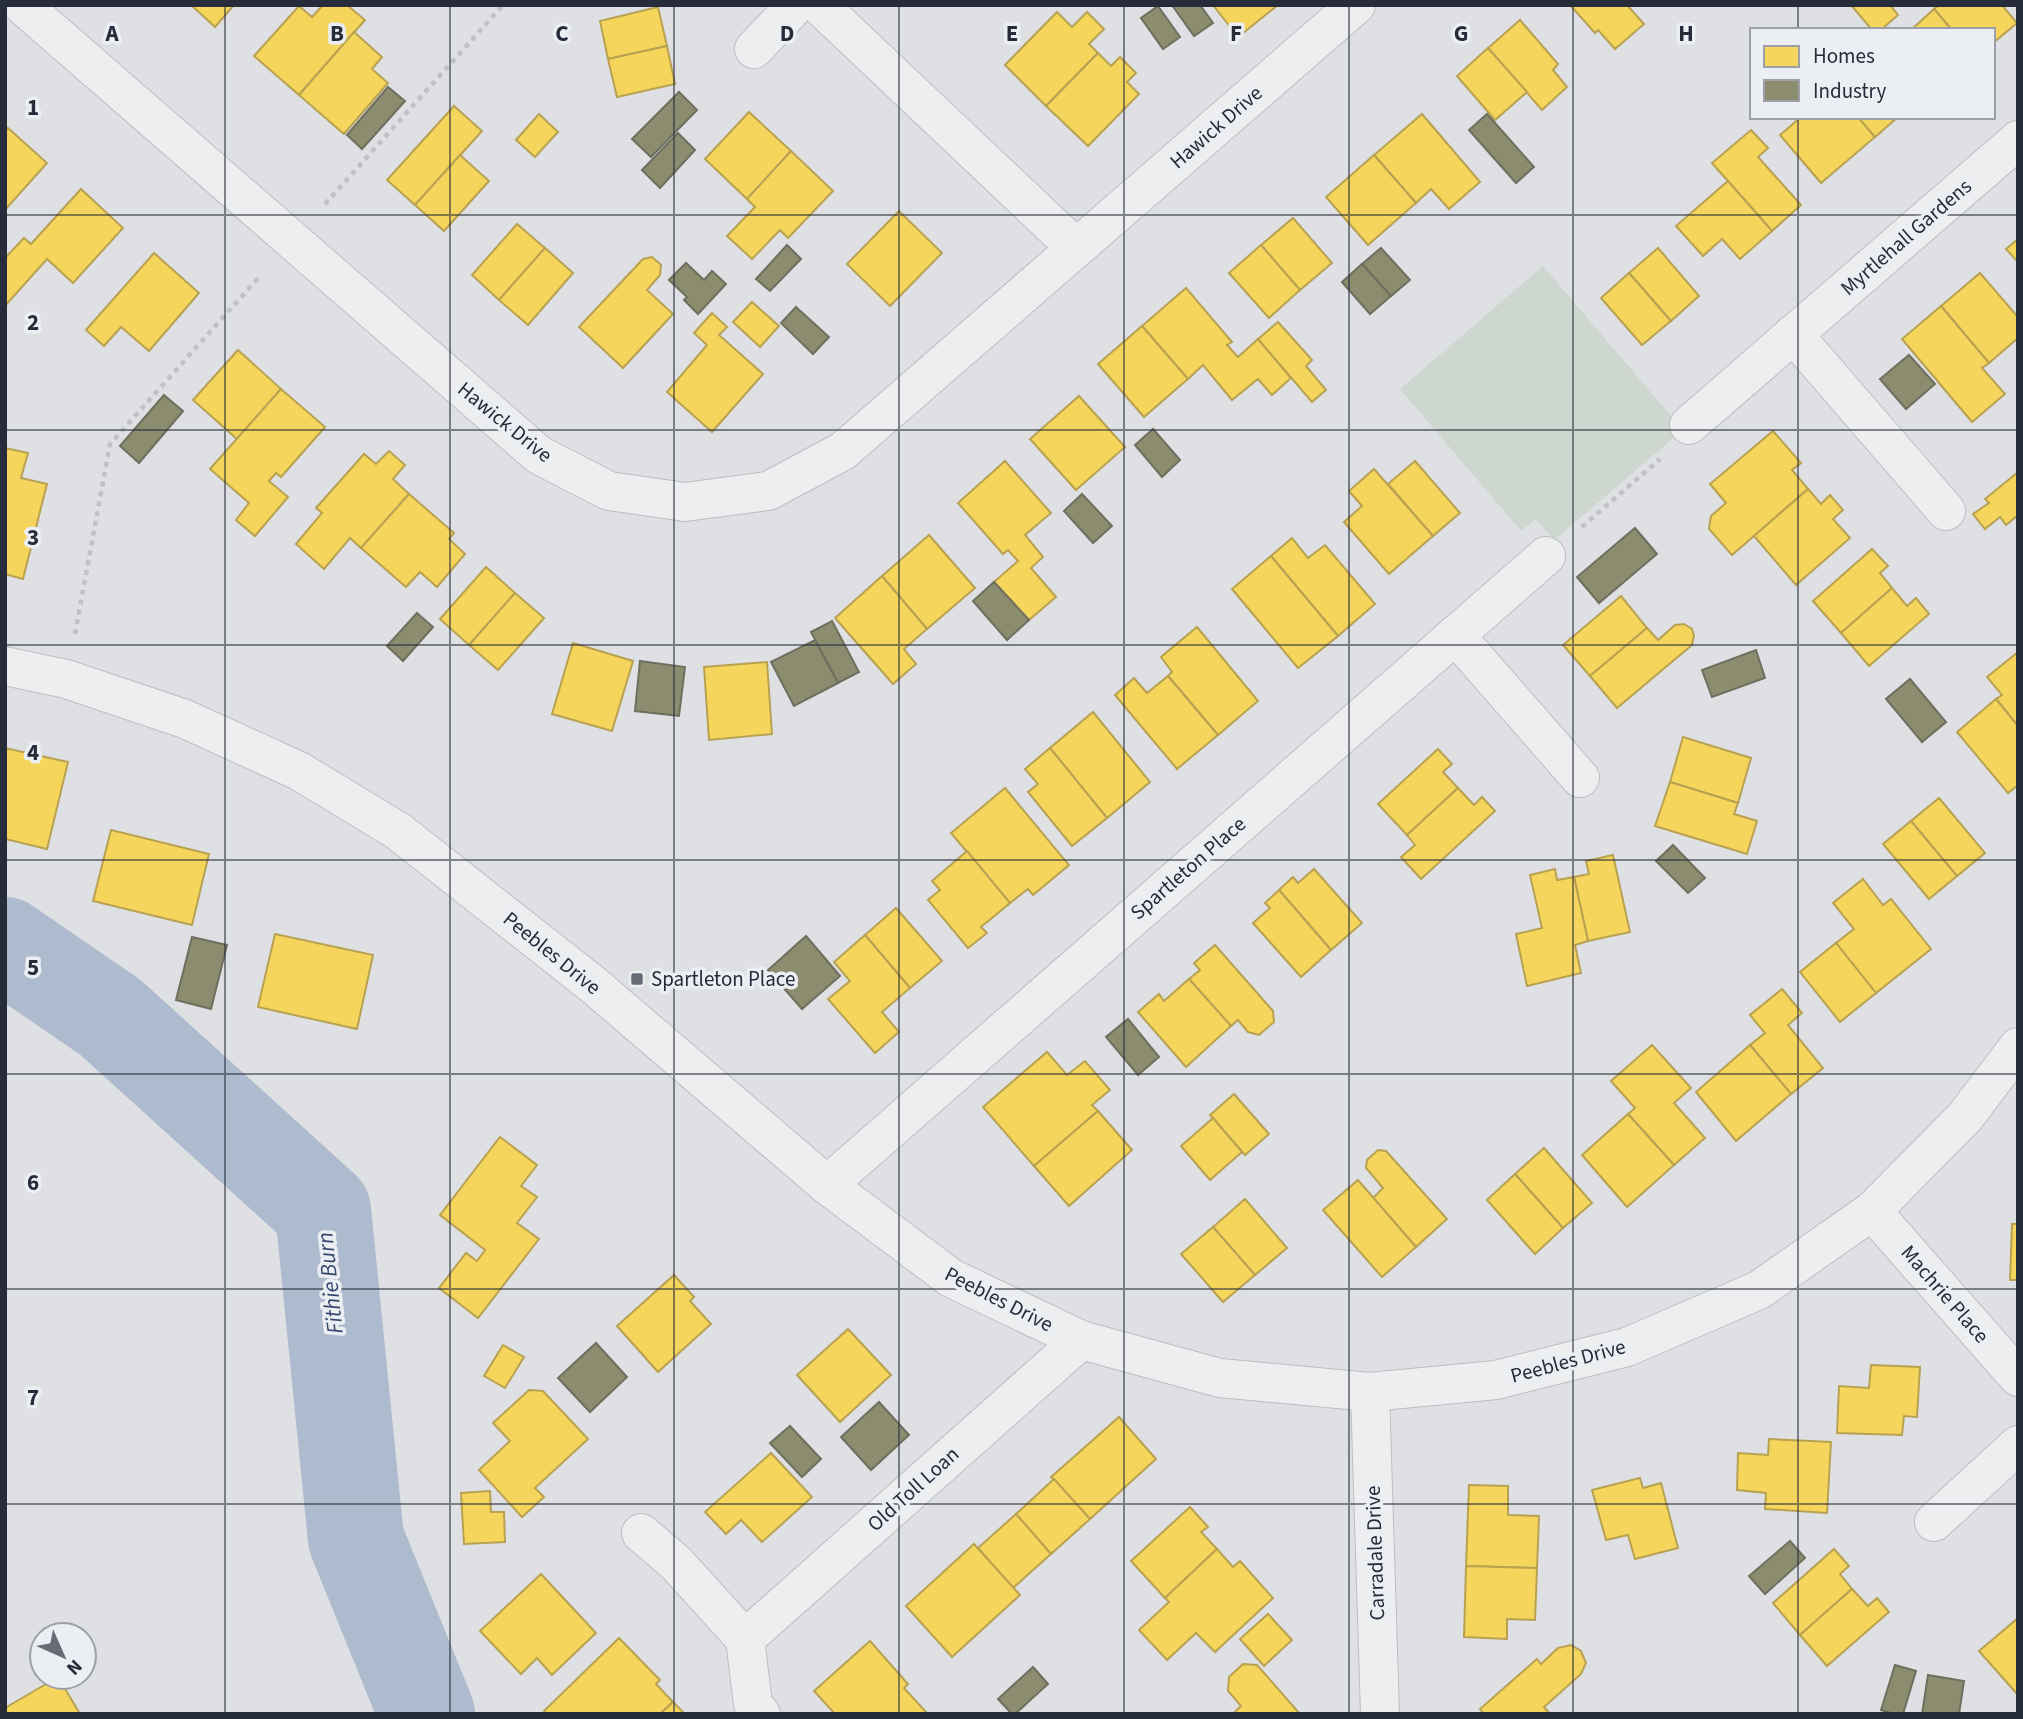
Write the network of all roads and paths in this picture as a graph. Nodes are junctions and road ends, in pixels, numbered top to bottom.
1 (22, 5) edge
2 (503, 5) edge
3 (796, 5) edge
4 (819, 5) edge
5 (1356, 5) edge
6 (754, 49) dead end
7 (2018, 140) edge
8 (292, 240) junction
9 (1076, 248) junction
10 (1793, 334) junction
11 (1689, 425) joint
12 (1947, 511) dead end
13 (1546, 556) joint
14 (1455, 635) junction
15 (5, 666) edge
16 (66, 679) junction
17 (1580, 778) dead end
18 (2018, 1047) edge
19 (827, 1185) junction
20 (1872, 1211) junction
21 (1081, 1340) junction
22 (2018, 1377) edge
23 (1370, 1392) junction
24 (2018, 1445) edge
25 (1934, 1522) dead end
26 (640, 1532) dead end
27 (745, 1639) junction
28 (761, 1714) edge
29 (1380, 1714) edge

1 - 8 street, Hawick Drive
2 - 8 path
3 - 6 street
4 - 9 street
5 - 9 street, Hawick Drive
7 - 10 street, Myrtlehall Gardens
8 - 9 street, Hawick Drive
8 - 16 path
10 - 11 street, Myrtlehall Gardens
10 - 12 street
11 - 13 path
13 - 14 street, Spartleton Place
14 - 17 street
14 - 19 street, Spartleton Place
15 - 16 street, Peebles Drive
16 - 19 street, Peebles Drive
18 - 20 street, Peebles Drive
19 - 21 street, Peebles Drive
20 - 22 street, Machrie Place
20 - 23 street, Peebles Drive
21 - 23 street, Peebles Drive
21 - 27 street, Old Toll Loan
23 - 29 street, Carradale Drive
24 - 25 street
26 - 27 street
27 - 28 street

